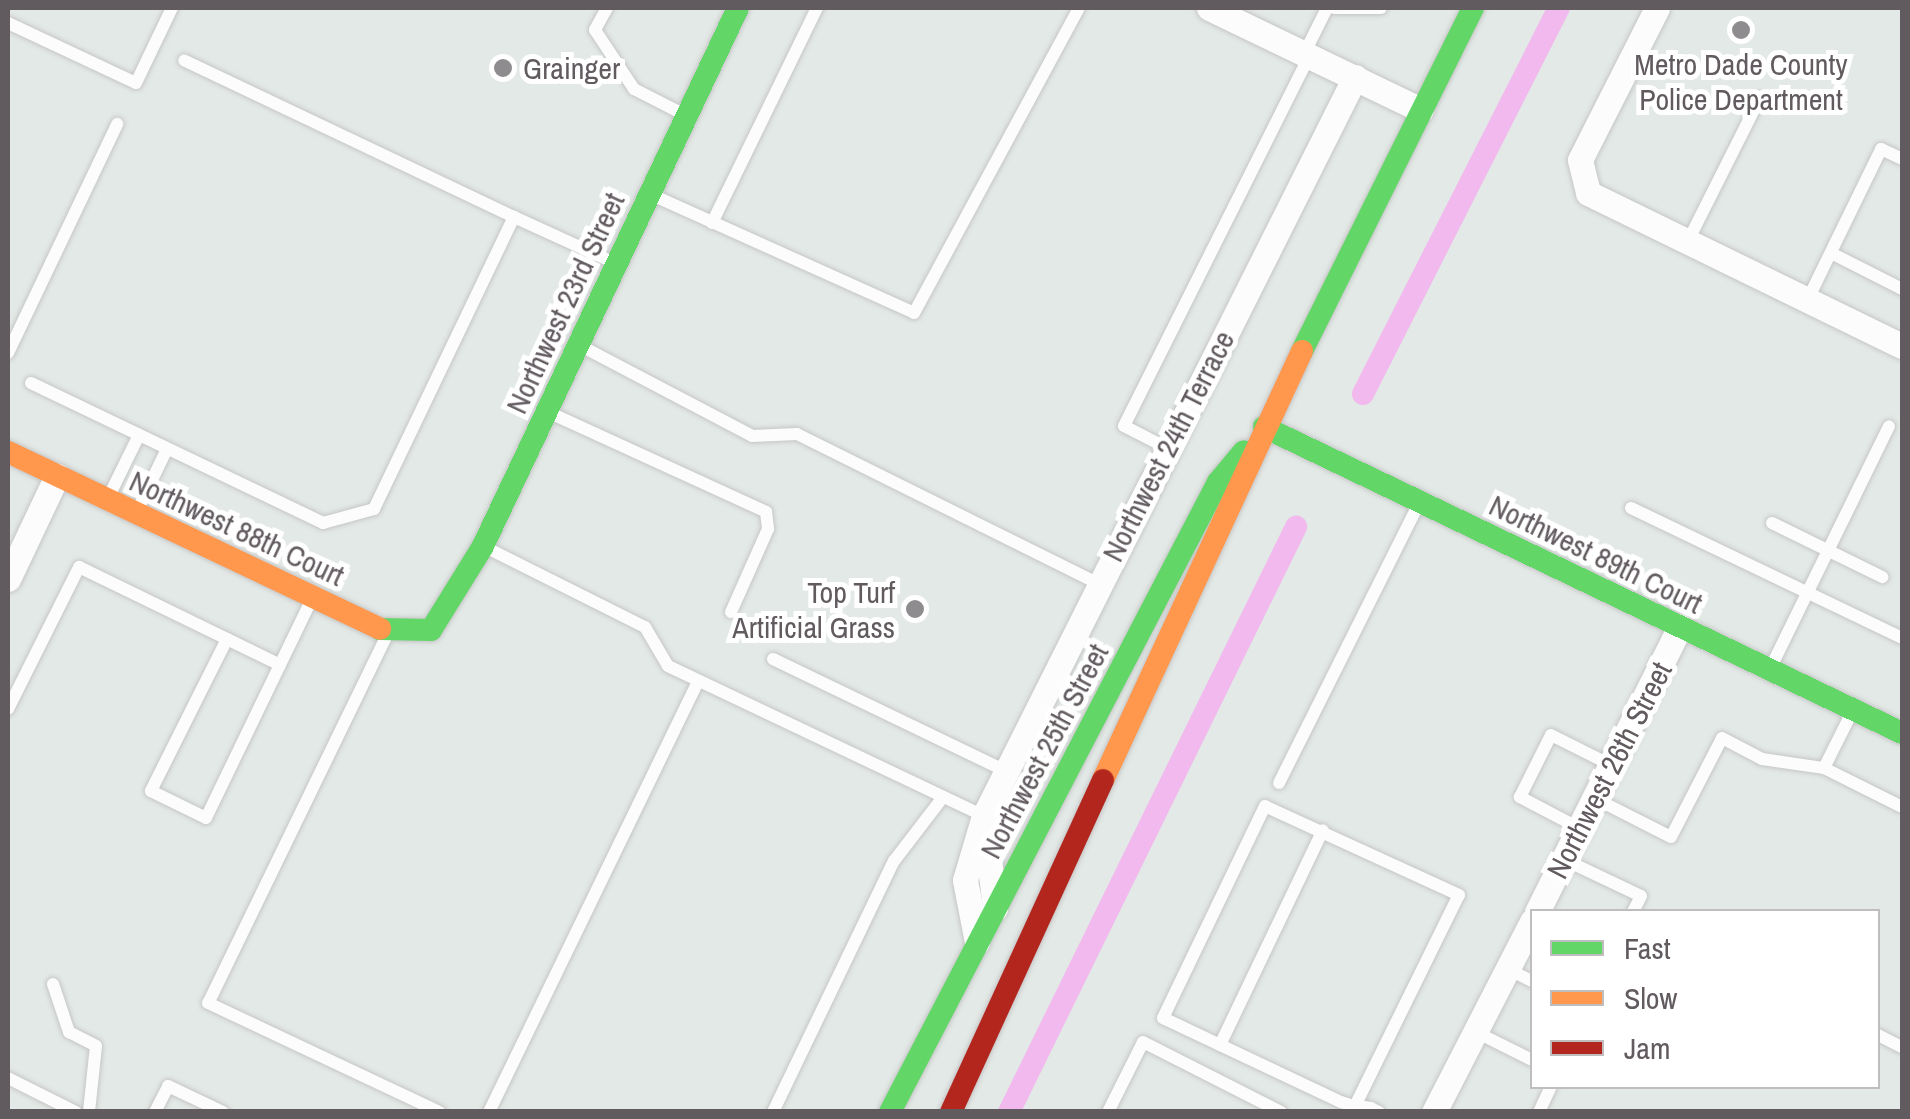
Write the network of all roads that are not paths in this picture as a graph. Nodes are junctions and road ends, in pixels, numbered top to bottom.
1 (172, 8) edge
2 (607, 8) edge
3 (738, 8) edge
4 (817, 8) edge
5 (1079, 8) edge
6 (1209, 8) edge
7 (1330, 8) edge
8 (1381, 8) edge
9 (1473, 8) edge
10 (1657, 8) edge
11 (8, 23) edge
12 (1307, 55) junction
13 (184, 60) dead end
14 (1354, 78) junction
15 (1760, 98) dead end
16 (1421, 110) junction
17 (686, 116) junction
18 (116, 124) dead end
19 (1902, 159) edge
20 (649, 194) junction
21 (514, 217) junction
22 (712, 223) junction
23 (1686, 245) junction
24 (1831, 253) junction
25 (617, 264) junction
26 (1902, 289) edge
27 (1806, 302) junction
28 (578, 344) junction
29 (1902, 346) edge
30 (8, 353) edge
31 (31, 383) dead end
32 (546, 411) junction
33 (1889, 426) dead end
34 (1264, 427) junction
35 (139, 435) junction
36 (1167, 448) junction
37 (167, 449) junction
38 (9, 456) edge
39 (57, 476) junction
40 (107, 500) junction
41 (1419, 502) junction
42 (1631, 508) dead end
43 (136, 513) junction
44 (1772, 523) dead end
45 (483, 546) junction
46 (1829, 551) junction
47 (1882, 577) dead end
48 (8, 579) edge
49 (1098, 584) junction
50 (1807, 593) junction
51 (313, 596) junction
52 (731, 612) dead end
53 (1680, 628) junction
54 (388, 633) junction
55 (1902, 638) edge
56 (228, 639) junction
57 (773, 659) dead end
58 (280, 665) junction
59 (1770, 670) junction
60 (698, 681) junction
61 (8, 710) edge
62 (1854, 710) junction
63 (1902, 733) edge
64 (1611, 765) junction
65 (1824, 768) junction
66 (1004, 770) junction
67 (1279, 782) dead end
68 (1594, 798) junction
69 (940, 802) junction
70 (1902, 808) edge
71 (984, 816) junction
72 (1580, 828) junction
73 (1322, 830) junction
74 (1564, 859) junction
75 (995, 908) junction
76 (1539, 909) edge
77 (1635, 909) edge
78 (1530, 924) edge
79 (977, 942) junction
80 (1508, 969) junction
81 (1530, 980) edge
82 (53, 984) dead end
83 (1001, 1012) junction
84 (1476, 1032) junction
85 (1220, 1044) junction
86 (1530, 1059) edge
87 (8, 1078) edge
88 (1550, 1089) edge
89 (1355, 1106) junction
90 (76, 1112) edge
91 (89, 1112) edge
92 (155, 1112) edge
93 (223, 1112) edge
94 (440, 1112) edge
95 (489, 1112) edge
96 (773, 1112) edge
97 (890, 1112) edge
98 (951, 1112) edge
99 (1108, 1112) edge
100 (1282, 1112) edge
101 (1379, 1112) edge
102 (1434, 1112) edge
103 (1539, 1112) edge

1 - 11 lane
2 - 17 lane
3 - 17 main road, Northwest 23rd Street
4 - 22 lane
5 - 22 lane
6 - 12 street
7 - 8 lane
7 - 12 lane
9 - 16 main road, Northwest 25th Street
10 - 23 street
12 - 14 street
12 - 36 lane
13 - 21 lane
14 - 16 street
14 - 36 street, Northwest 24th Terrace
15 - 23 lane
16 - 34 main road, Northwest 25th Street
17 - 20 main road, Northwest 23rd Street
18 - 30 lane
19 - 24 lane
20 - 22 lane
20 - 25 main road, Northwest 23rd Street
21 - 25 lane
21 - 37 lane
23 - 27 street
24 - 26 lane
24 - 27 lane
25 - 28 main road, Northwest 23rd Street
27 - 29 street
28 - 32 main road, Northwest 23rd Street
28 - 49 lane
31 - 35 lane
32 - 45 main road, Northwest 23rd Street
32 - 52 lane
33 - 46 lane
34 - 41 main road, Northwest 89th Court
34 - 75 main road, Northwest 25th Street
34 - 83 main road, Northwest 25th Street
35 - 37 lane
35 - 40 lane
36 - 49 street, Northwest 24th Terrace
37 - 43 lane
38 - 39 main road, Northwest 88th Court
39 - 40 main road, Northwest 88th Court
39 - 48 street
40 - 43 main road, Northwest 88th Court
41 - 53 main road, Northwest 89th Court
41 - 67 lane
42 - 50 lane
43 - 51 main road, Northwest 88th Court
44 - 46 lane
45 - 54 main road, Northwest 23rd Street
45 - 60 lane
46 - 47 lane
46 - 50 lane
49 - 66 street, Northwest 24th Terrace
50 - 55 lane
50 - 59 lane
51 - 54 main road, Northwest 88th Court
51 - 58 lane
53 - 59 main road, Northwest 89th Court
53 - 64 street, Northwest 26th Street
54 - 94 lane
56 - 58 lane
56 - 58 lane
56 - 61 lane
57 - 66 lane
59 - 62 main road, Northwest 89th Court
60 - 69 lane
60 - 95 lane
62 - 63 main road, Northwest 89th Court
62 - 65 lane
64 - 68 street, Northwest 26th Street
64 - 72 lane
65 - 68 lane
65 - 70 lane
66 - 71 street, Northwest 24th Terrace
68 - 72 street, Northwest 26th Street
69 - 71 lane
69 - 96 lane
71 - 75 street
71 - 79 street, Northwest 24th Terrace
72 - 74 street, Northwest 26th Street
73 - 85 lane
73 - 85 lane
73 - 89 lane
74 - 76 street, Northwest 26th Street
74 - 77 lane
75 - 79 main road, Northwest 25th Street
75 - 83 main road
78 - 80 street
79 - 97 main road, Northwest 25th Street
80 - 81 lane
80 - 84 street
82 - 91 lane
83 - 98 main road, Northwest 25th Street
84 - 86 lane
84 - 102 street
85 - 89 lane
87 - 90 lane
88 - 103 lane
89 - 101 lane
92 - 93 lane
99 - 100 lane

